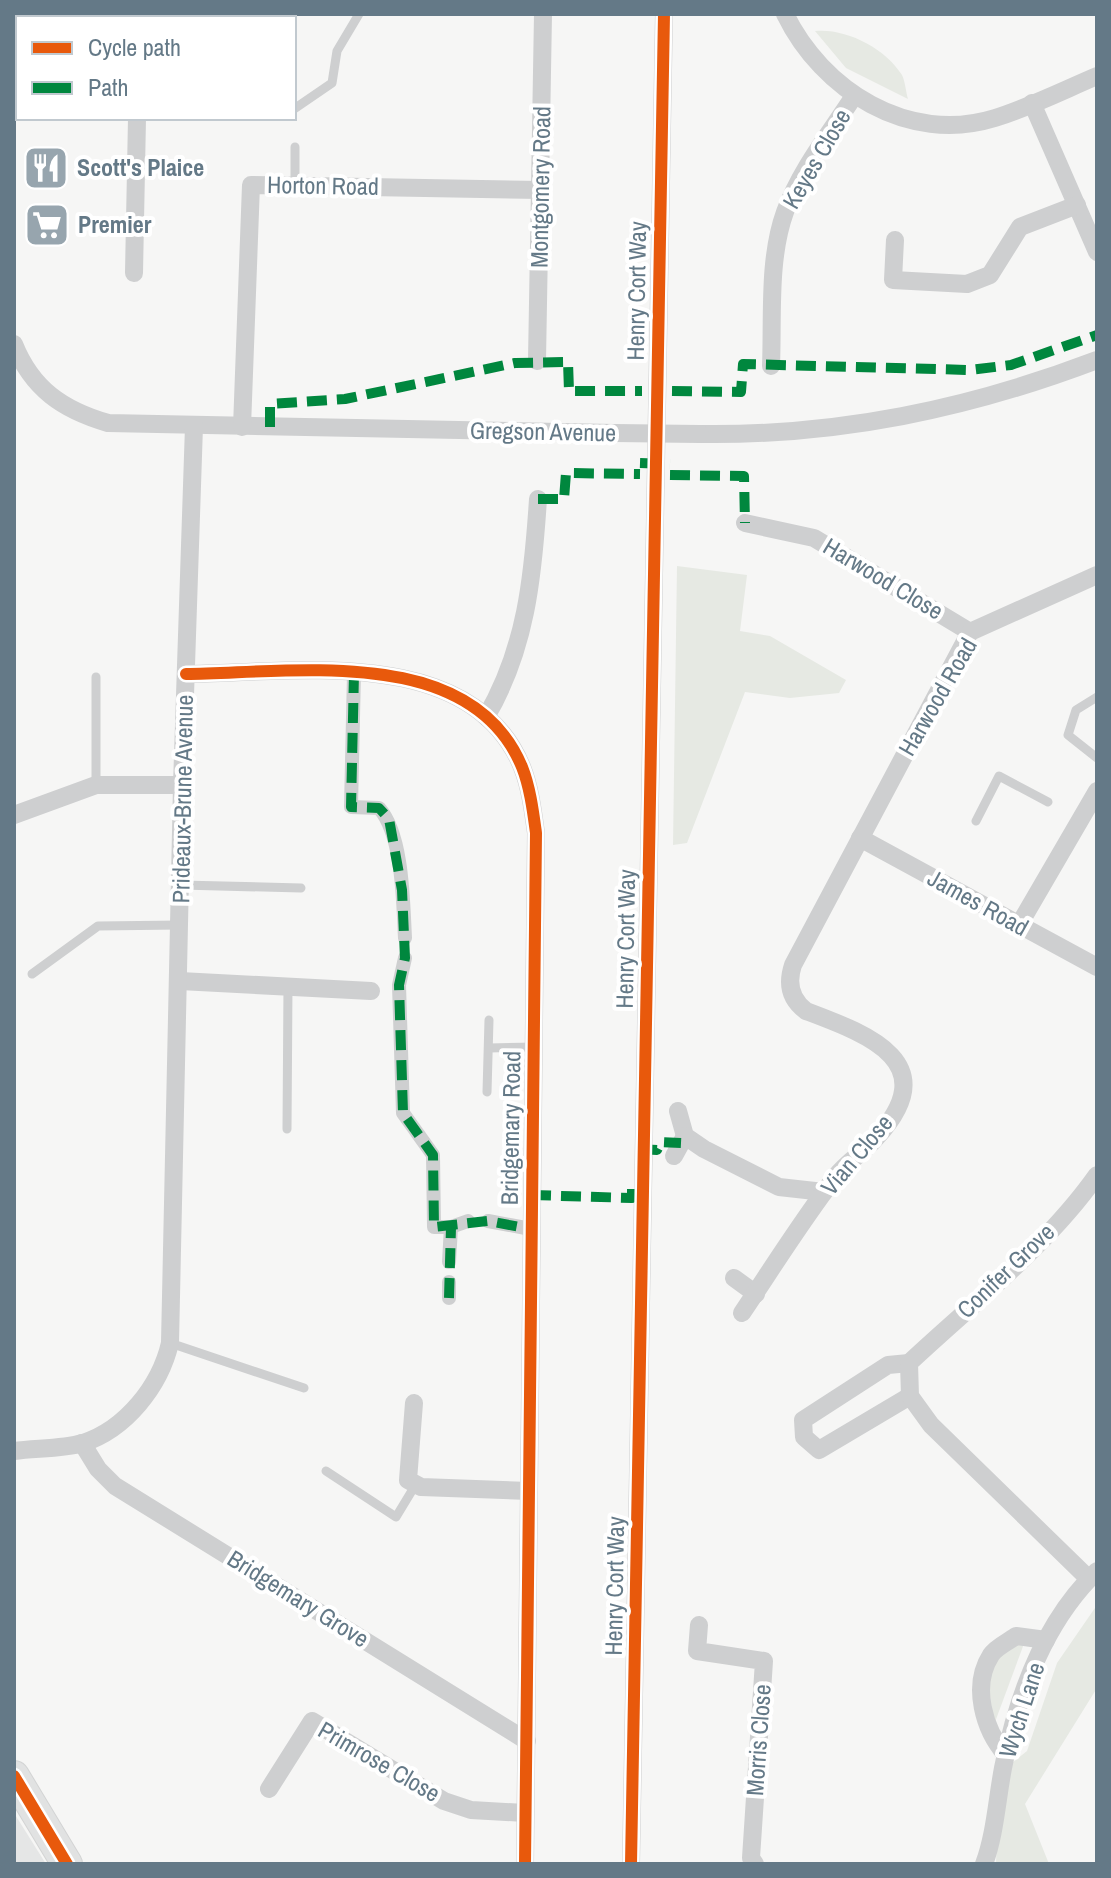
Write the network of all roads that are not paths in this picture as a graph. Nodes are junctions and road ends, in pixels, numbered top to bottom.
1 (359, 14) edge
2 (543, 14) edge
3 (664, 14) edge
4 (785, 14) edge
5 (1097, 76) edge
6 (854, 96) junction
7 (1032, 103) junction
8 (296, 108) edge
9 (137, 120) edge
10 (295, 147) dead end
11 (295, 185) junction
12 (541, 190) junction
13 (1077, 205) junction
14 (895, 240) dead end
15 (1097, 252) edge
16 (134, 273) dead end
17 (14, 344) edge
18 (1097, 360) edge
19 (537, 361) dead end
20 (771, 366) dead end
21 (194, 426) junction
22 (242, 427) junction
23 (538, 499) dead end
24 (745, 523) dead end
25 (1097, 575) edge
26 (970, 632) junction
27 (354, 673) junction
28 (186, 674) junction
29 (96, 677) dead end
30 (1097, 697) edge
31 (486, 717) junction
32 (1097, 758) edge
33 (96, 785) junction
34 (182, 785) junction
35 (1097, 791) edge
36 (1048, 802) dead end
37 (14, 815) edge
38 (976, 821) dead end
39 (860, 838) junction
40 (181, 885) junction
41 (301, 888) dead end
42 (180, 925) junction
43 (1019, 925) junction
44 (405, 938) dead end
45 (405, 958) dead end
46 (1097, 967) edge
47 (32, 974) dead end
48 (180, 981) junction
49 (288, 986) junction
50 (371, 991) dead end
51 (489, 1020) dead end
52 (535, 1047) junction
53 (489, 1048) junction
54 (487, 1092) dead end
55 (678, 1111) dead end
56 (287, 1129) dead end
57 (685, 1136) junction
58 (674, 1156) dead end
59 (1097, 1175) edge
60 (824, 1192) junction
61 (468, 1221) dead end
62 (488, 1221) dead end
63 (451, 1227) junction
64 (531, 1229) junction
65 (449, 1262) dead end
66 (734, 1278) dead end
67 (449, 1282) dead end
68 (756, 1294) junction
69 (449, 1298) dead end
70 (742, 1313) dead end
71 (170, 1343) junction
72 (909, 1363) junction
73 (304, 1388) dead end
74 (910, 1396) junction
75 (414, 1403) dead end
76 (82, 1443) junction
77 (14, 1451) edge
78 (326, 1471) dead end
79 (416, 1484) junction
80 (529, 1491) junction
81 (1093, 1575) edge
82 (699, 1625) dead end
83 (1046, 1640) junction
84 (527, 1741) junction
85 (1006, 1755) junction
86 (14, 1776) edge
87 (269, 1789) dead end
88 (525, 1813) junction
89 (67, 1864) edge
90 (525, 1864) edge
91 (631, 1864) edge
92 (755, 1864) edge
93 (984, 1864) edge

1 - 8 lane
2 - 12 street, Montgomery Road
3 - 91 street, Henry Cort Way
4 - 6 street
5 - 7 street
6 - 7 street
6 - 20 street, Keyes Close
7 - 13 street
9 - 16 street
10 - 11 lane
11 - 12 street, Horton Road
11 - 22 street, Horton Road
12 - 19 street, Montgomery Road
13 - 14 street
13 - 15 street
17 - 21 street, Gregson Avenue
18 - 22 street, Gregson Avenue, bridge
21 - 22 street, Gregson Avenue
21 - 28 street, Prideaux-Brune Avenue
23 - 31 street
24 - 26 street, Harwood Close
25 - 26 street, Harwood Road
26 - 39 street, Harwood Road
27 - 28 street, Bridgemary Road
27 - 31 street, Bridgemary Road
27 - 44 street
28 - 34 street, Prideaux-Brune Avenue
29 - 33 lane
30 - 32 lane
31 - 52 street, Bridgemary Road
33 - 34 street
33 - 37 street
34 - 40 street, Prideaux-Brune Avenue
35 - 43 street
36 - 38 lane
39 - 43 street, James Road
39 - 60 street, Vian Close
40 - 41 lane
40 - 42 street, Prideaux-Brune Avenue
42 - 47 lane
42 - 48 street, Prideaux-Brune Avenue
43 - 46 street, James Road
45 - 63 street
48 - 49 street
48 - 71 street, Prideaux-Brune Avenue
49 - 50 street
49 - 56 lane
51 - 53 lane
52 - 53 lane
52 - 64 street, Bridgemary Road
53 - 54 lane
55 - 57 street
57 - 58 street
57 - 60 street
59 - 72 street, Conifer Grove
60 - 68 street, Vian Close
61 - 63 street
62 - 64 street
63 - 65 street
64 - 80 street, Bridgemary Road
66 - 68 street
67 - 69 street
68 - 70 street, Vian Close
71 - 73 lane
71 - 76 street, Prideaux-Brune Avenue
72 - 74 street
72 - 74 street, Conifer Grove
74 - 81 street
75 - 79 street
76 - 77 street
76 - 84 street, Bridgemary Grove
78 - 79 lane
79 - 80 street
80 - 84 street, Bridgemary Road
81 - 83 street, Wych Lane
82 - 92 street, Morris Close
83 - 85 street, Wych Lane
83 - 85 street
84 - 88 street, Bridgemary Road
85 - 93 street, Wych Lane
86 - 89 main road
87 - 88 street, Primrose Close
88 - 90 street, Bridgemary Road

